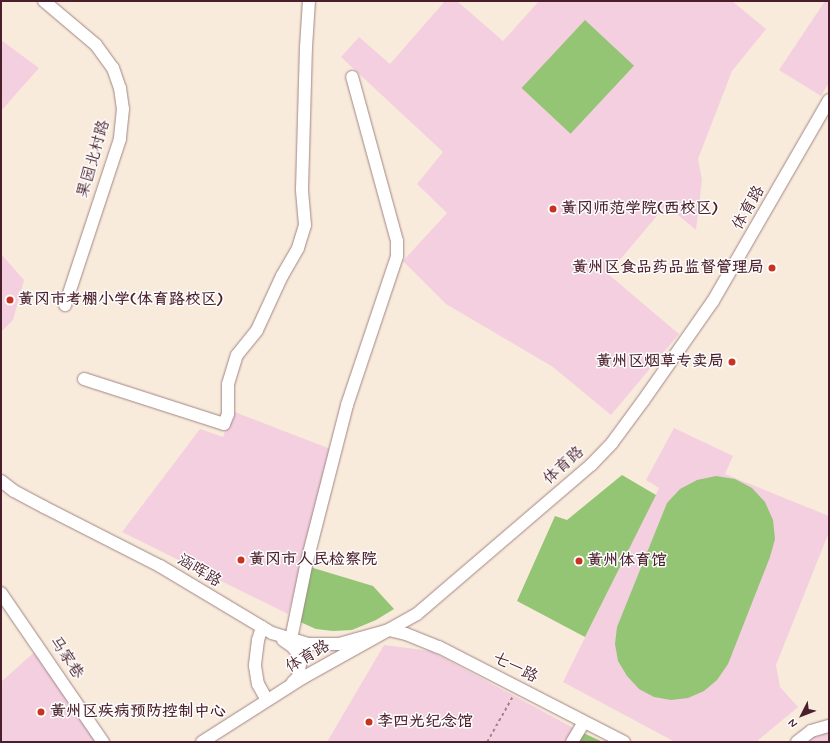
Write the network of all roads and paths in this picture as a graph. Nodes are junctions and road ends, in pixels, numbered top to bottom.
1 (44, 1) edge
2 (309, 1) edge
3 (352, 77) dead end
4 (829, 100) edge
5 (65, 304) dead end
6 (84, 379) dead end
7 (1, 481) edge
8 (1, 593) edge
9 (267, 630) junction
10 (389, 630) junction
11 (291, 639) junction
12 (287, 688) junction
13 (518, 688) junction
14 (267, 700) junction
15 (584, 722) junction
16 (829, 726) edge
17 (103, 742) edge
18 (202, 742) edge
19 (486, 742) edge
20 (572, 742) edge
21 (624, 742) edge
22 (797, 742) edge

1 - 5 street, 果园北村路
2 - 6 street
3 - 11 street
4 - 10 street, 体育路
7 - 9 street, 涵晖路
8 - 17 street, 马家巷
9 - 11 street, 涵晖路
9 - 12 street
9 - 14 street
10 - 11 street, 涵晖路
10 - 12 street, 体育路
10 - 13 street, 七一路
12 - 14 street, 体育路
13 - 15 street, 七一路
13 - 19 path
14 - 18 street, 体育路
15 - 20 street
15 - 21 street, 七一路
16 - 22 street

